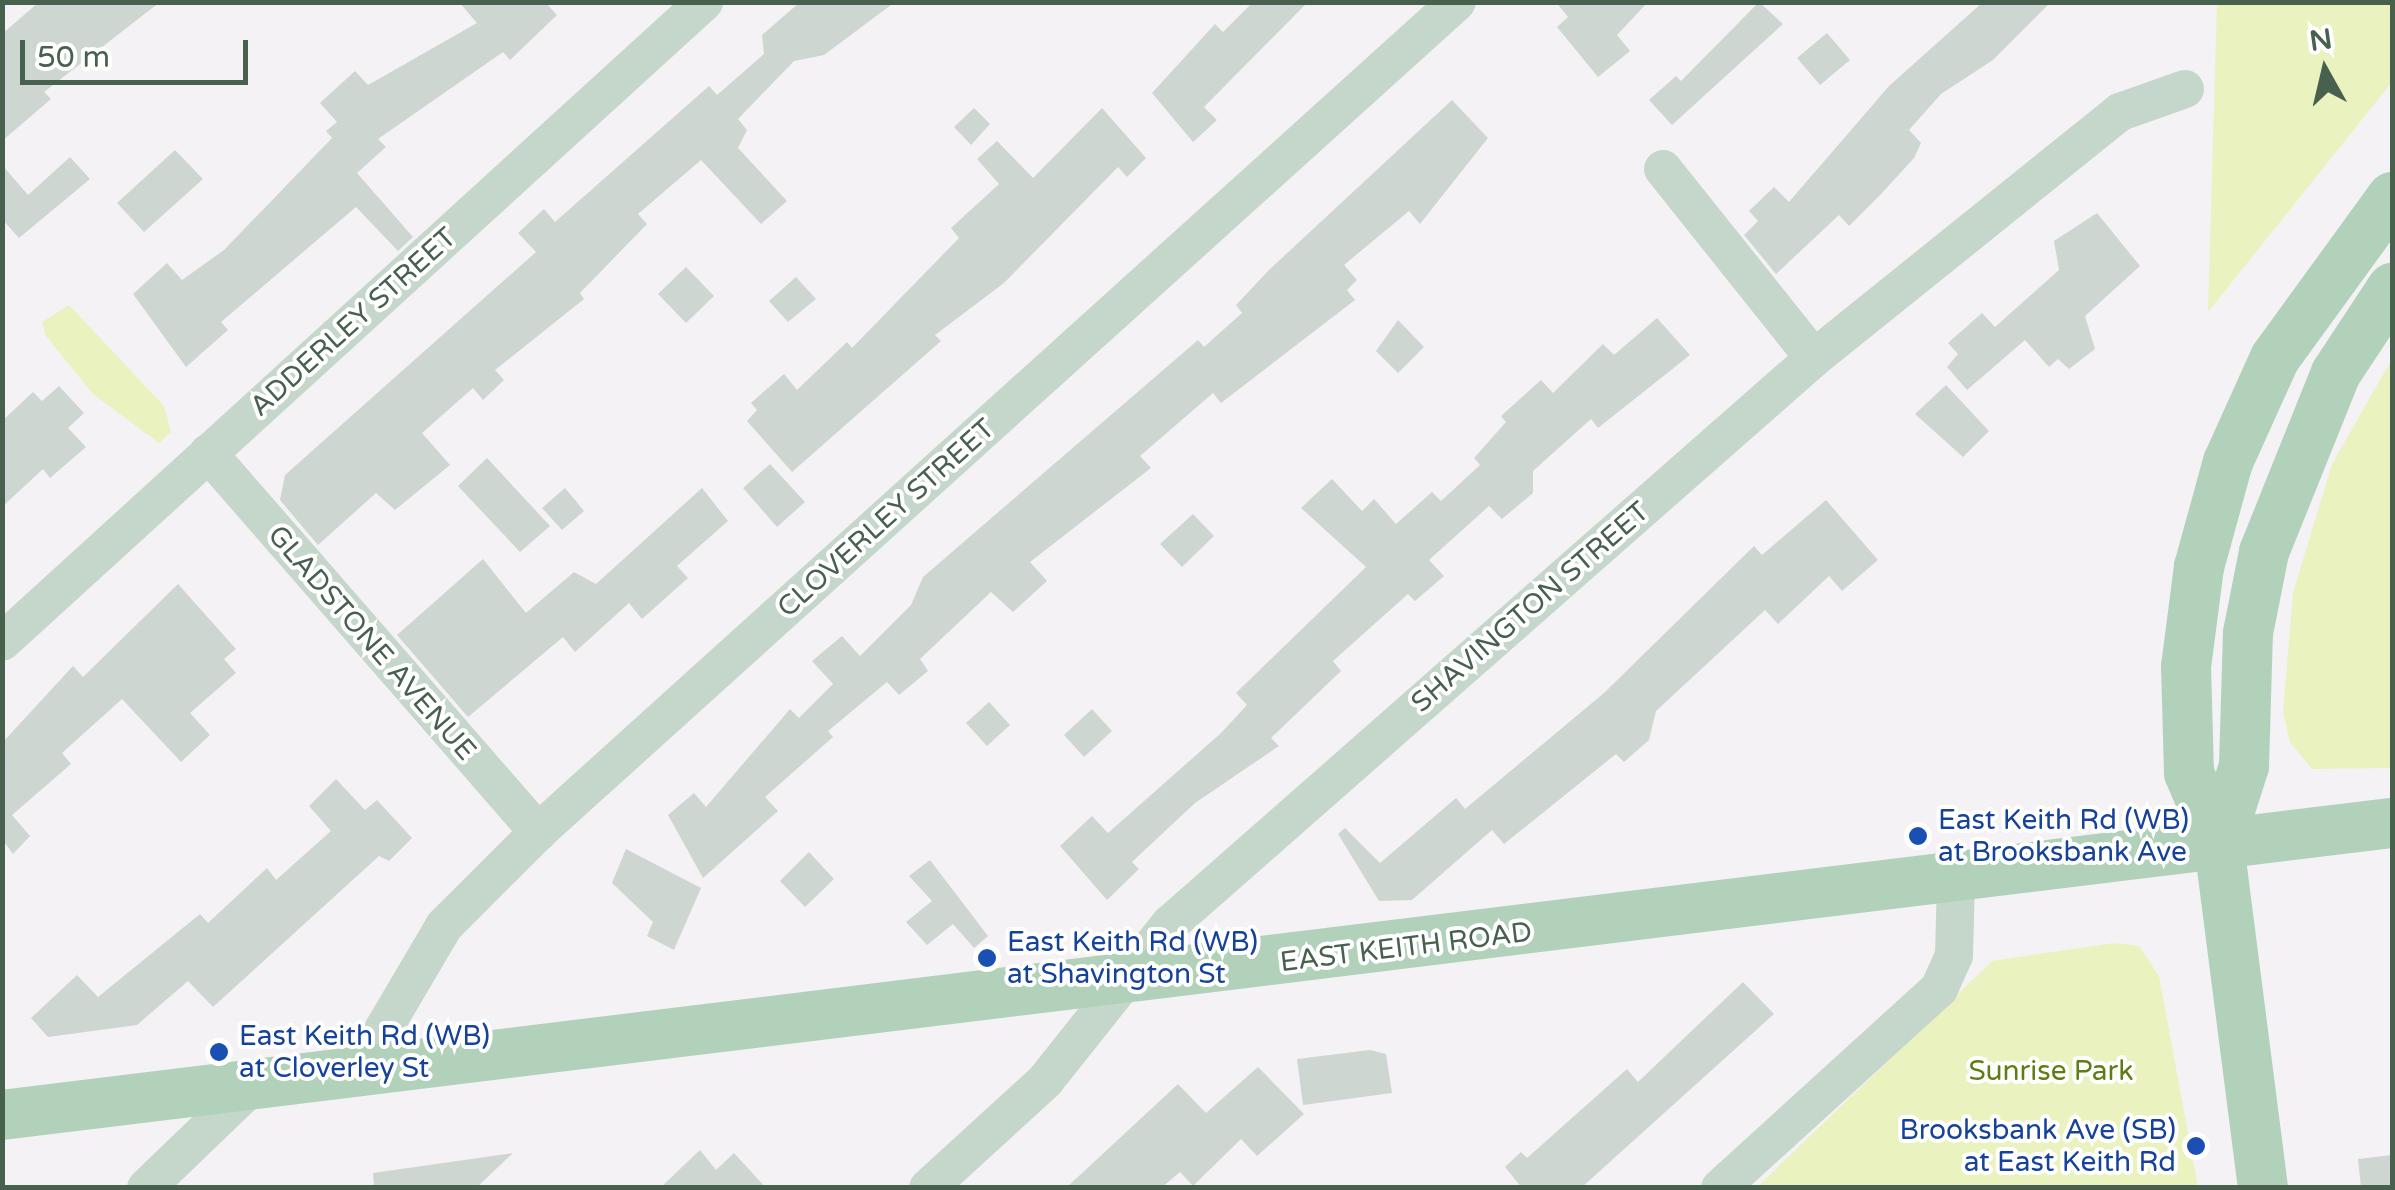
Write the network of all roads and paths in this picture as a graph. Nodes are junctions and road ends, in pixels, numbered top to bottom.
1 (704, 2) edge
2 (1457, 2) edge
3 (2185, 89) dead end
4 (1663, 169) dead end
5 (2392, 197) edge
6 (2392, 288) edge
7 (1814, 358) junction
8 (208, 453) junction
9 (2, 642) edge
10 (2392, 823) edge
11 (538, 832) junction
12 (2219, 844) junction
13 (1956, 878) junction
14 (1119, 984) junction
15 (374, 1074) junction
16 (250, 1087) junction
17 (2, 1116) edge
18 (146, 1188) edge
19 (928, 1188) edge
20 (1720, 1188) edge
21 (2263, 1188) edge

1 - 8 street, ADDERLEY STREET
2 - 11 street, CLOVERLEY STREET
3 - 7 street, SHAVINGTON STREET
4 - 7 street
5 - 12 main road
6 - 12 main road
7 - 14 street, SHAVINGTON STREET
8 - 9 street, ADDERLEY STREET
8 - 11 street, GLADSTONE AVENUE
10 - 12 main road, EAST KEITH ROAD
11 - 15 street, CLOVERLEY STREET
12 - 13 main road, EAST KEITH ROAD
12 - 21 main road
13 - 14 main road, EAST KEITH ROAD
13 - 20 street
14 - 15 main road, EAST KEITH ROAD
14 - 19 street, SHAVINGTON STREET
15 - 16 main road, EAST KEITH ROAD
16 - 17 main road, EAST KEITH ROAD
16 - 18 street

